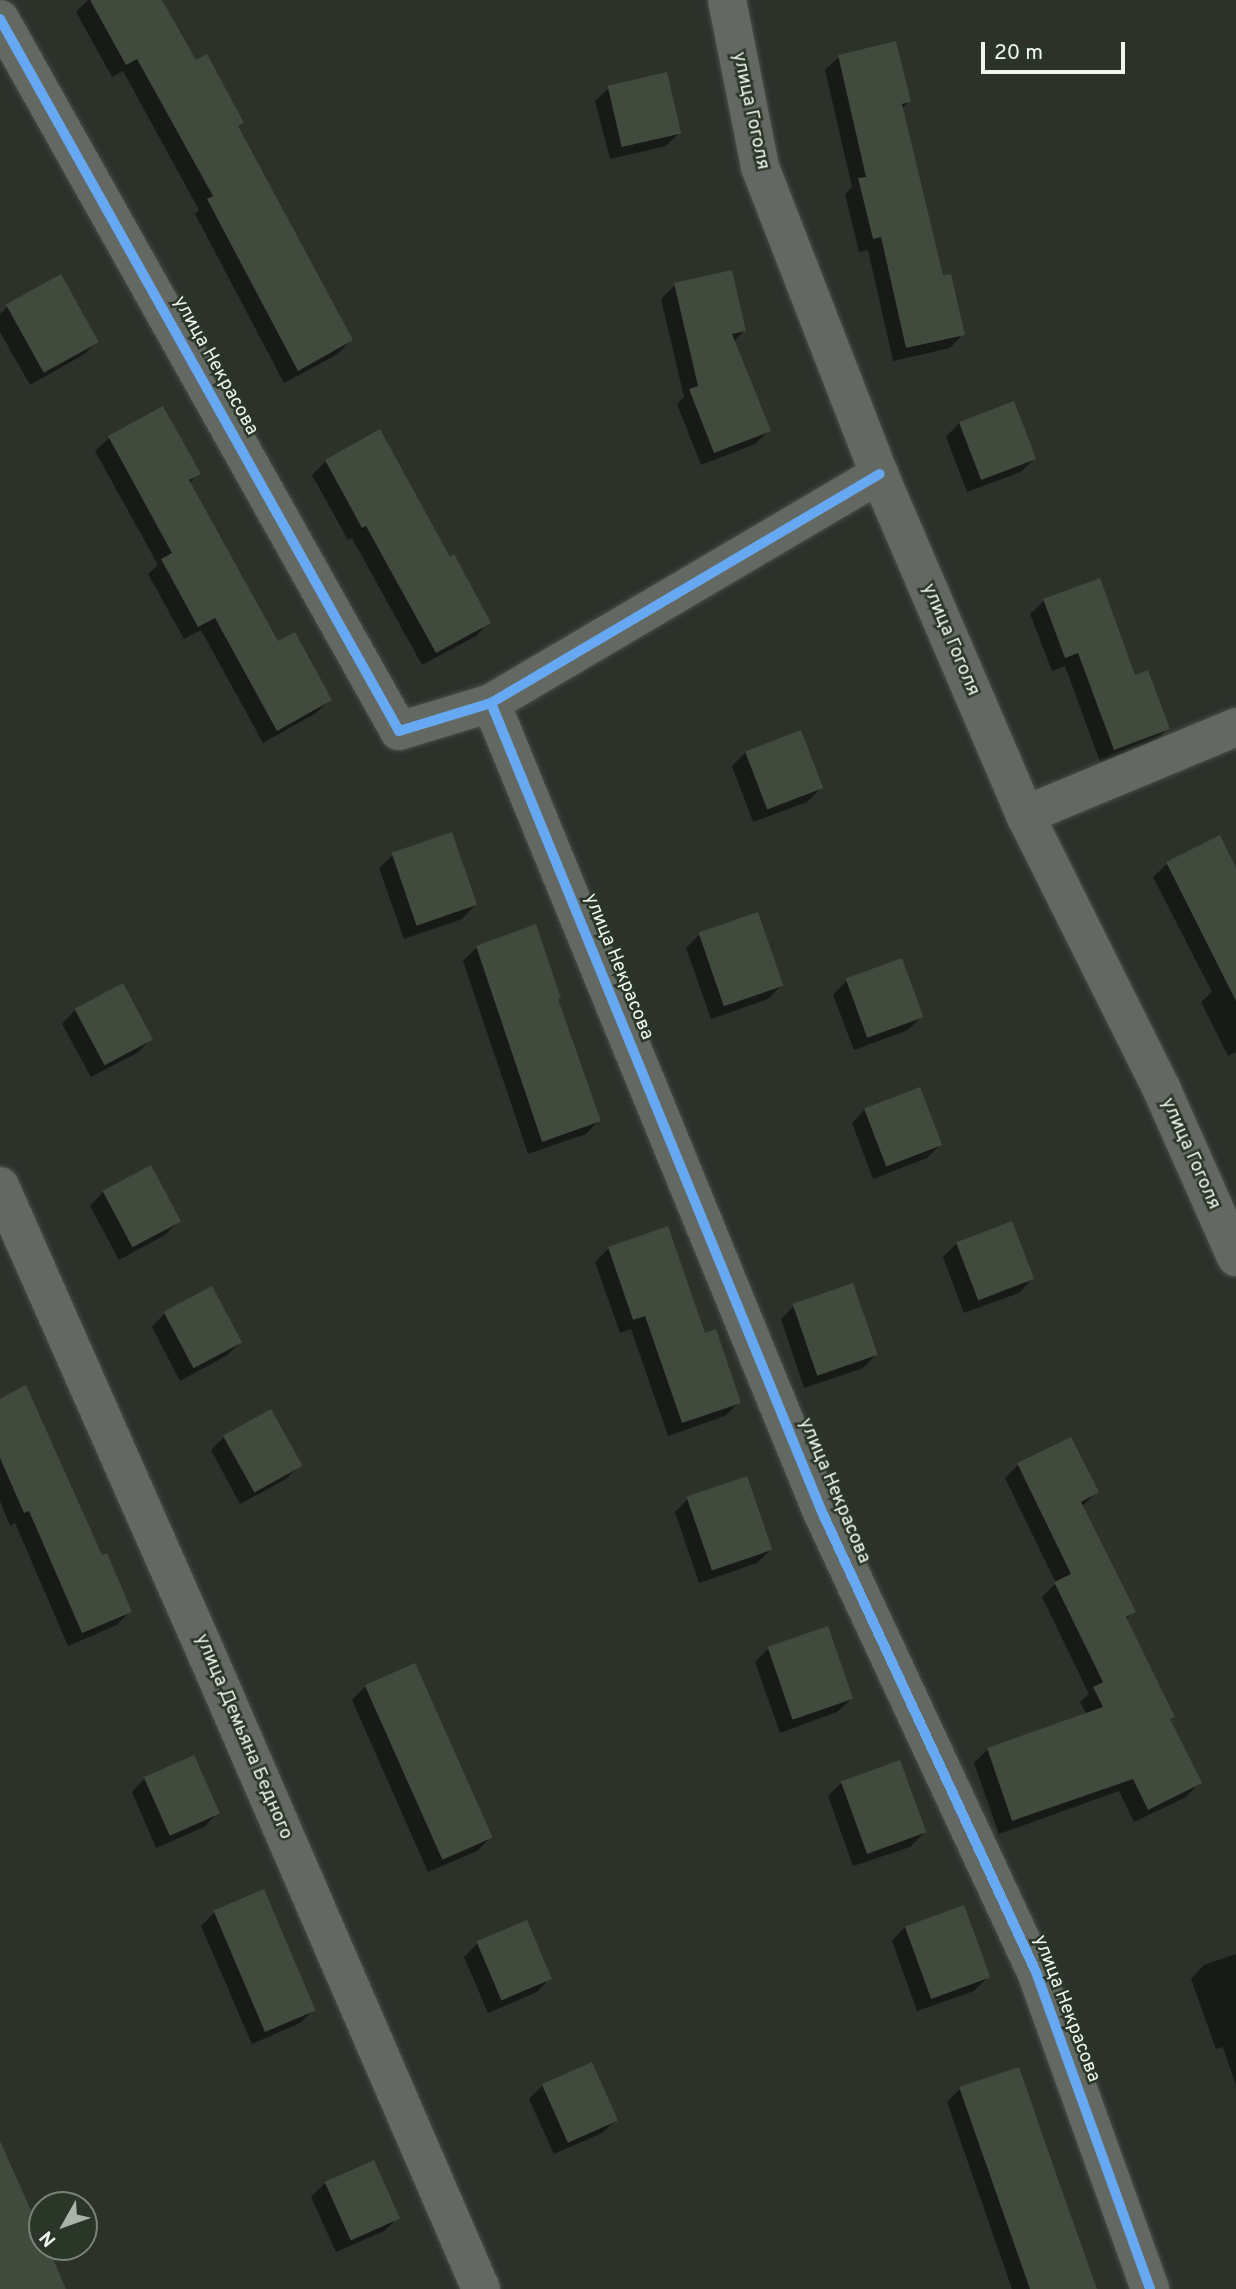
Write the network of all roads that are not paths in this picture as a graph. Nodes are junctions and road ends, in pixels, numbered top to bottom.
1 (727, 0) edge
2 (0, 19) edge
3 (879, 474) junction
4 (491, 704) junction
5 (1236, 727) edge
6 (1025, 815) junction
7 (0, 1186) edge
8 (1236, 1258) edge
9 (481, 2289) edge
10 (1150, 2289) edge

1 - 3 street, улица Гоголя
2 - 4 street, улица Некрасова
3 - 4 street
3 - 6 street, улица Гоголя
4 - 10 street, улица Некрасова
5 - 6 street
6 - 8 street, улица Гоголя
7 - 9 street, улица Демьяна Бедного

